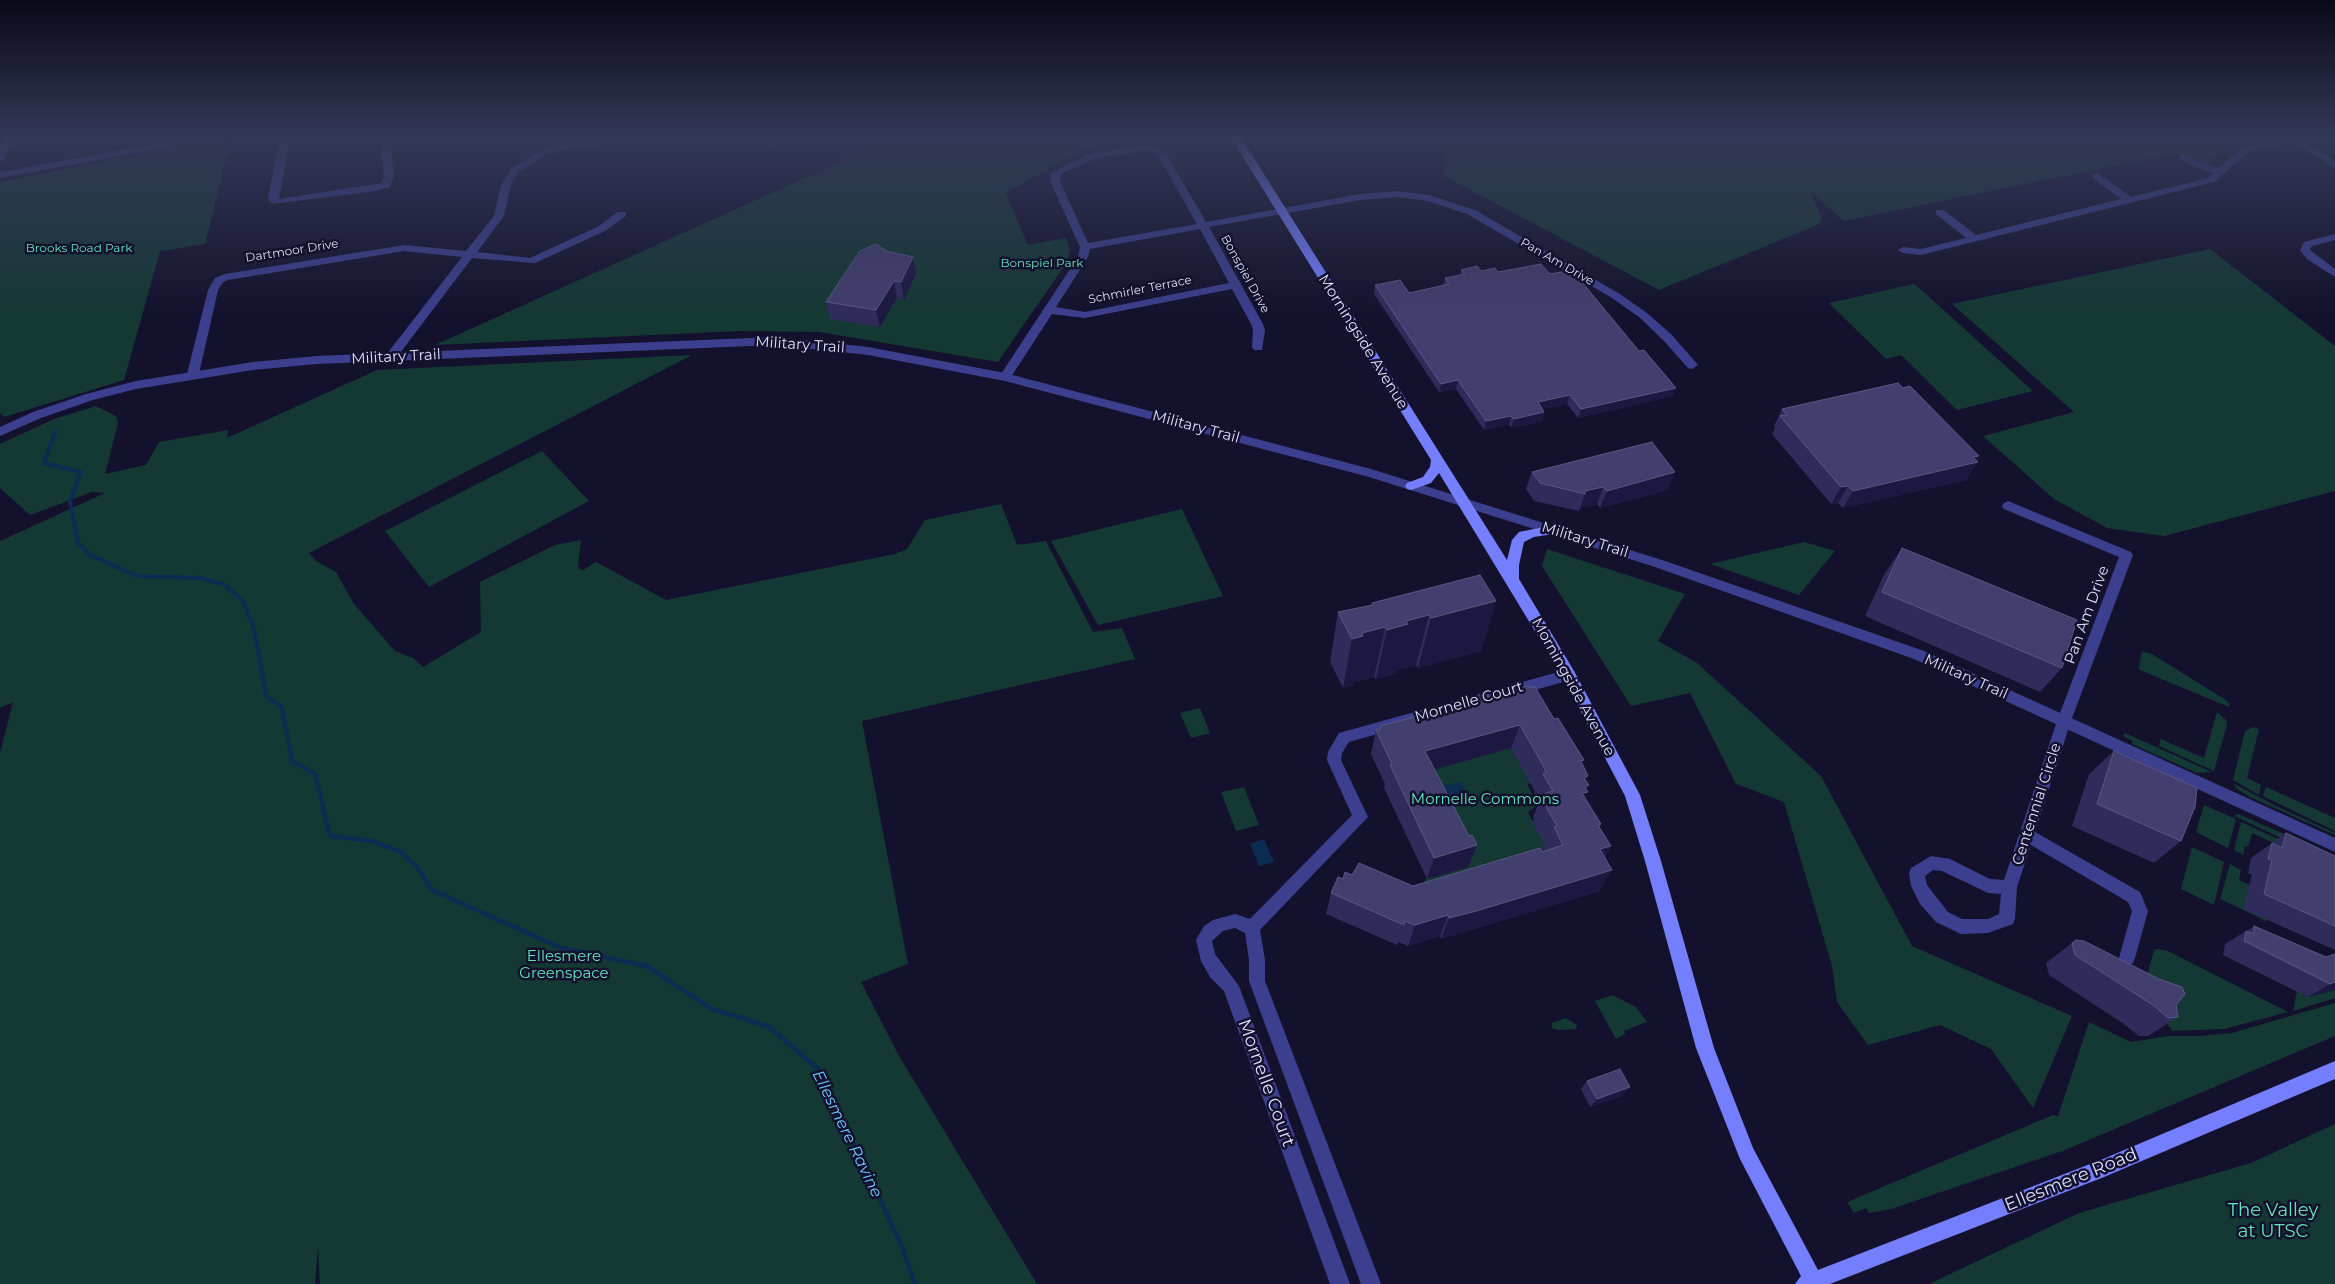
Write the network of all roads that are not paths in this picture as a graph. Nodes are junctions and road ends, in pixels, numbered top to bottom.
1 (273, 196) edge
2 (319, 196) edge
3 (504, 196) edge
4 (1062, 196) edge
5 (1186, 196) edge
6 (1272, 196) edge
7 (1374, 196) edge
8 (1409, 196) edge
9 (2123, 196) edge
10 (2146, 196) edge
11 (2129, 200) junction
12 (1282, 212) junction
13 (1940, 212) dead end
14 (622, 214) dead end
15 (1202, 226) junction
16 (2335, 237) edge
17 (1974, 238) junction
18 (1085, 247) junction
19 (1903, 250) dead end
20 (469, 254) junction
21 (2335, 274) edge
22 (1235, 285) junction
23 (1050, 310) junction
24 (1258, 347) dead end
25 (390, 358) junction
26 (1692, 365) dead end
27 (193, 374) junction
28 (1005, 377) junction
29 (0, 432) edge
30 (1437, 461) junction
31 (1412, 486) junction
32 (1466, 504) junction
33 (2008, 506) dead end
34 (1554, 530) junction
35 (1514, 582) junction
36 (1569, 675) junction
37 (2064, 721) junction
38 (2028, 836) junction
39 (2335, 845) edge
40 (2009, 886) junction
41 (1252, 928) junction
42 (2127, 958) dead end
43 (2335, 1070) edge
44 (1810, 1283) edge
45 (1340, 1284) edge
46 (1371, 1284) edge

1 - 2 street
3 - 20 street
4 - 18 street, Bonspiel Drive
5 - 15 street, Bonspiel Drive
6 - 12 main road, Morningside Avenue
7 - 12 street, Pan Am Drive
8 - 26 street, Pan Am Drive
9 - 11 street
10 - 11 street
11 - 17 street
12 - 15 street, Pan Am Drive
12 - 30 main road, Morningside Avenue
13 - 17 street
14 - 20 street
15 - 18 street, Pan Am Drive
15 - 22 street, Bonspiel Drive
16 - 21 street
17 - 19 street
18 - 23 street
20 - 25 street
20 - 27 street, Dartmoor Drive
22 - 23 street, Schmirler Terrace
22 - 24 street, Bonspiel Drive
23 - 28 street
25 - 27 street, Military Trail
25 - 28 street, Military Trail
27 - 29 street, Military Trail
28 - 31 street, Military Trail
30 - 31 main road
30 - 32 main road, Morningside Avenue
31 - 32 street, Military Trail
32 - 34 street, Military Trail
32 - 35 main road, Morningside Avenue
33 - 37 street, Pan Am Drive
34 - 35 main road
34 - 37 street, Military Trail
35 - 36 main road, Morningside Avenue
36 - 41 street, Mornelle Court
36 - 44 main road, Morningside Avenue
37 - 38 street, Centennial Circle
37 - 39 street, Military Trail
38 - 40 street, Centennial Circle
38 - 42 street
40 - 40 street, Centennial Circle
41 - 45 street, Mornelle Court
41 - 46 street, Mornelle Court
43 - 44 main road, Ellesmere Road

